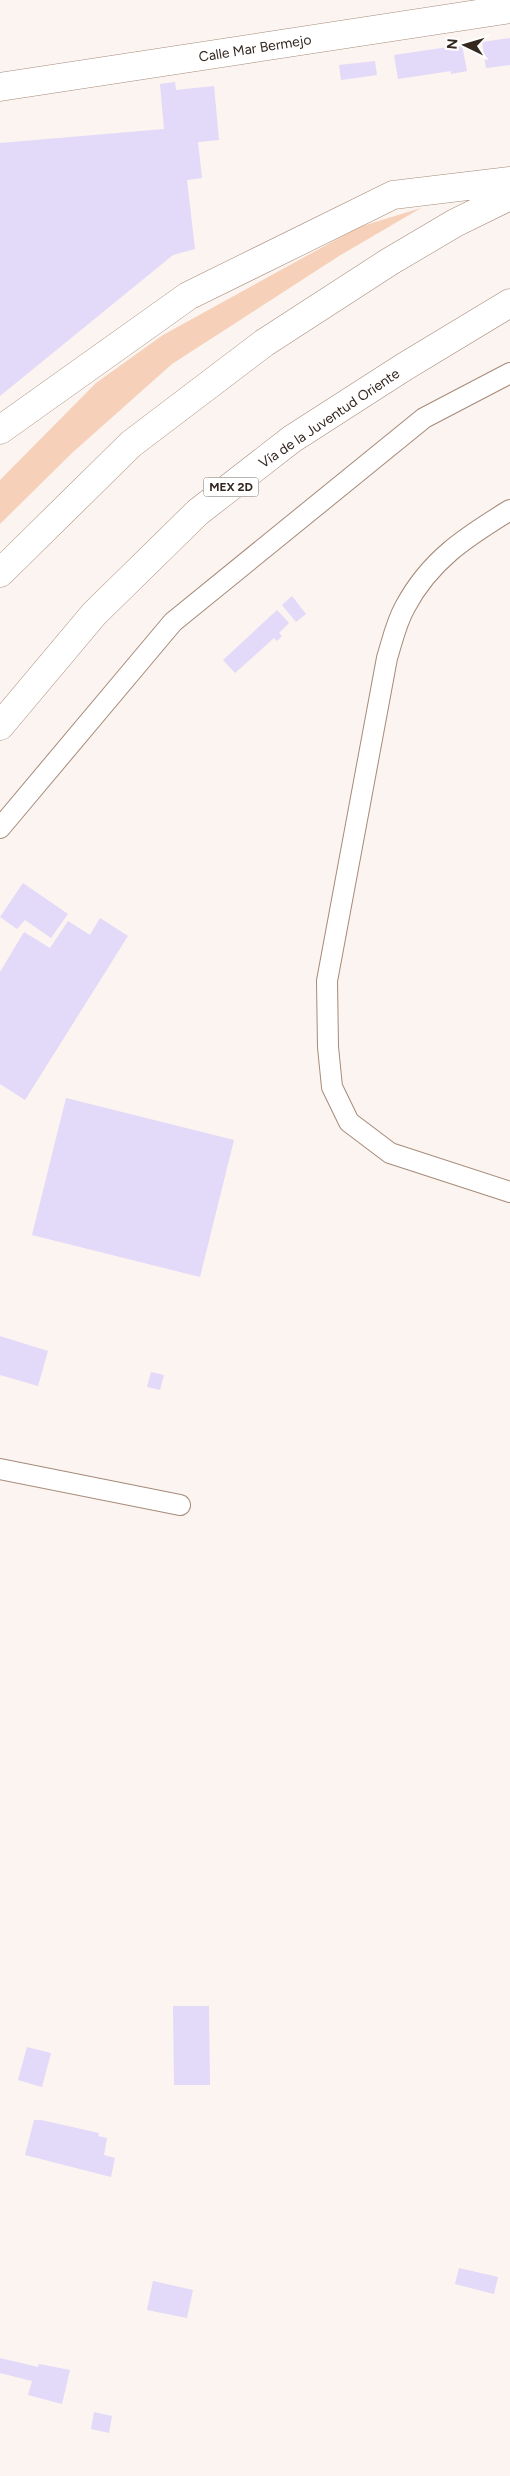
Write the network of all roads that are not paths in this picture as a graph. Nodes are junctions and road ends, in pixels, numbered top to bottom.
1 (461, 8) edge
2 (510, 9) edge
3 (0, 87) edge
4 (510, 181) edge
5 (510, 196) edge
6 (510, 303) edge
7 (510, 373) edge
8 (0, 430) edge
9 (510, 510) edge
10 (0, 573) edge
11 (0, 726) edge
12 (0, 828) edge
13 (510, 1192) edge
14 (0, 1469) edge
15 (180, 1505) dead end

1 - 2 main road, Calle Mar Bermejo
1 - 3 main road, Calle Mar Bermejo
4 - 8 main road
5 - 10 main road
6 - 11 main road, Vía de la Juventud Oriente / MEX 2D
7 - 12 lane
9 - 13 lane
14 - 15 lane

